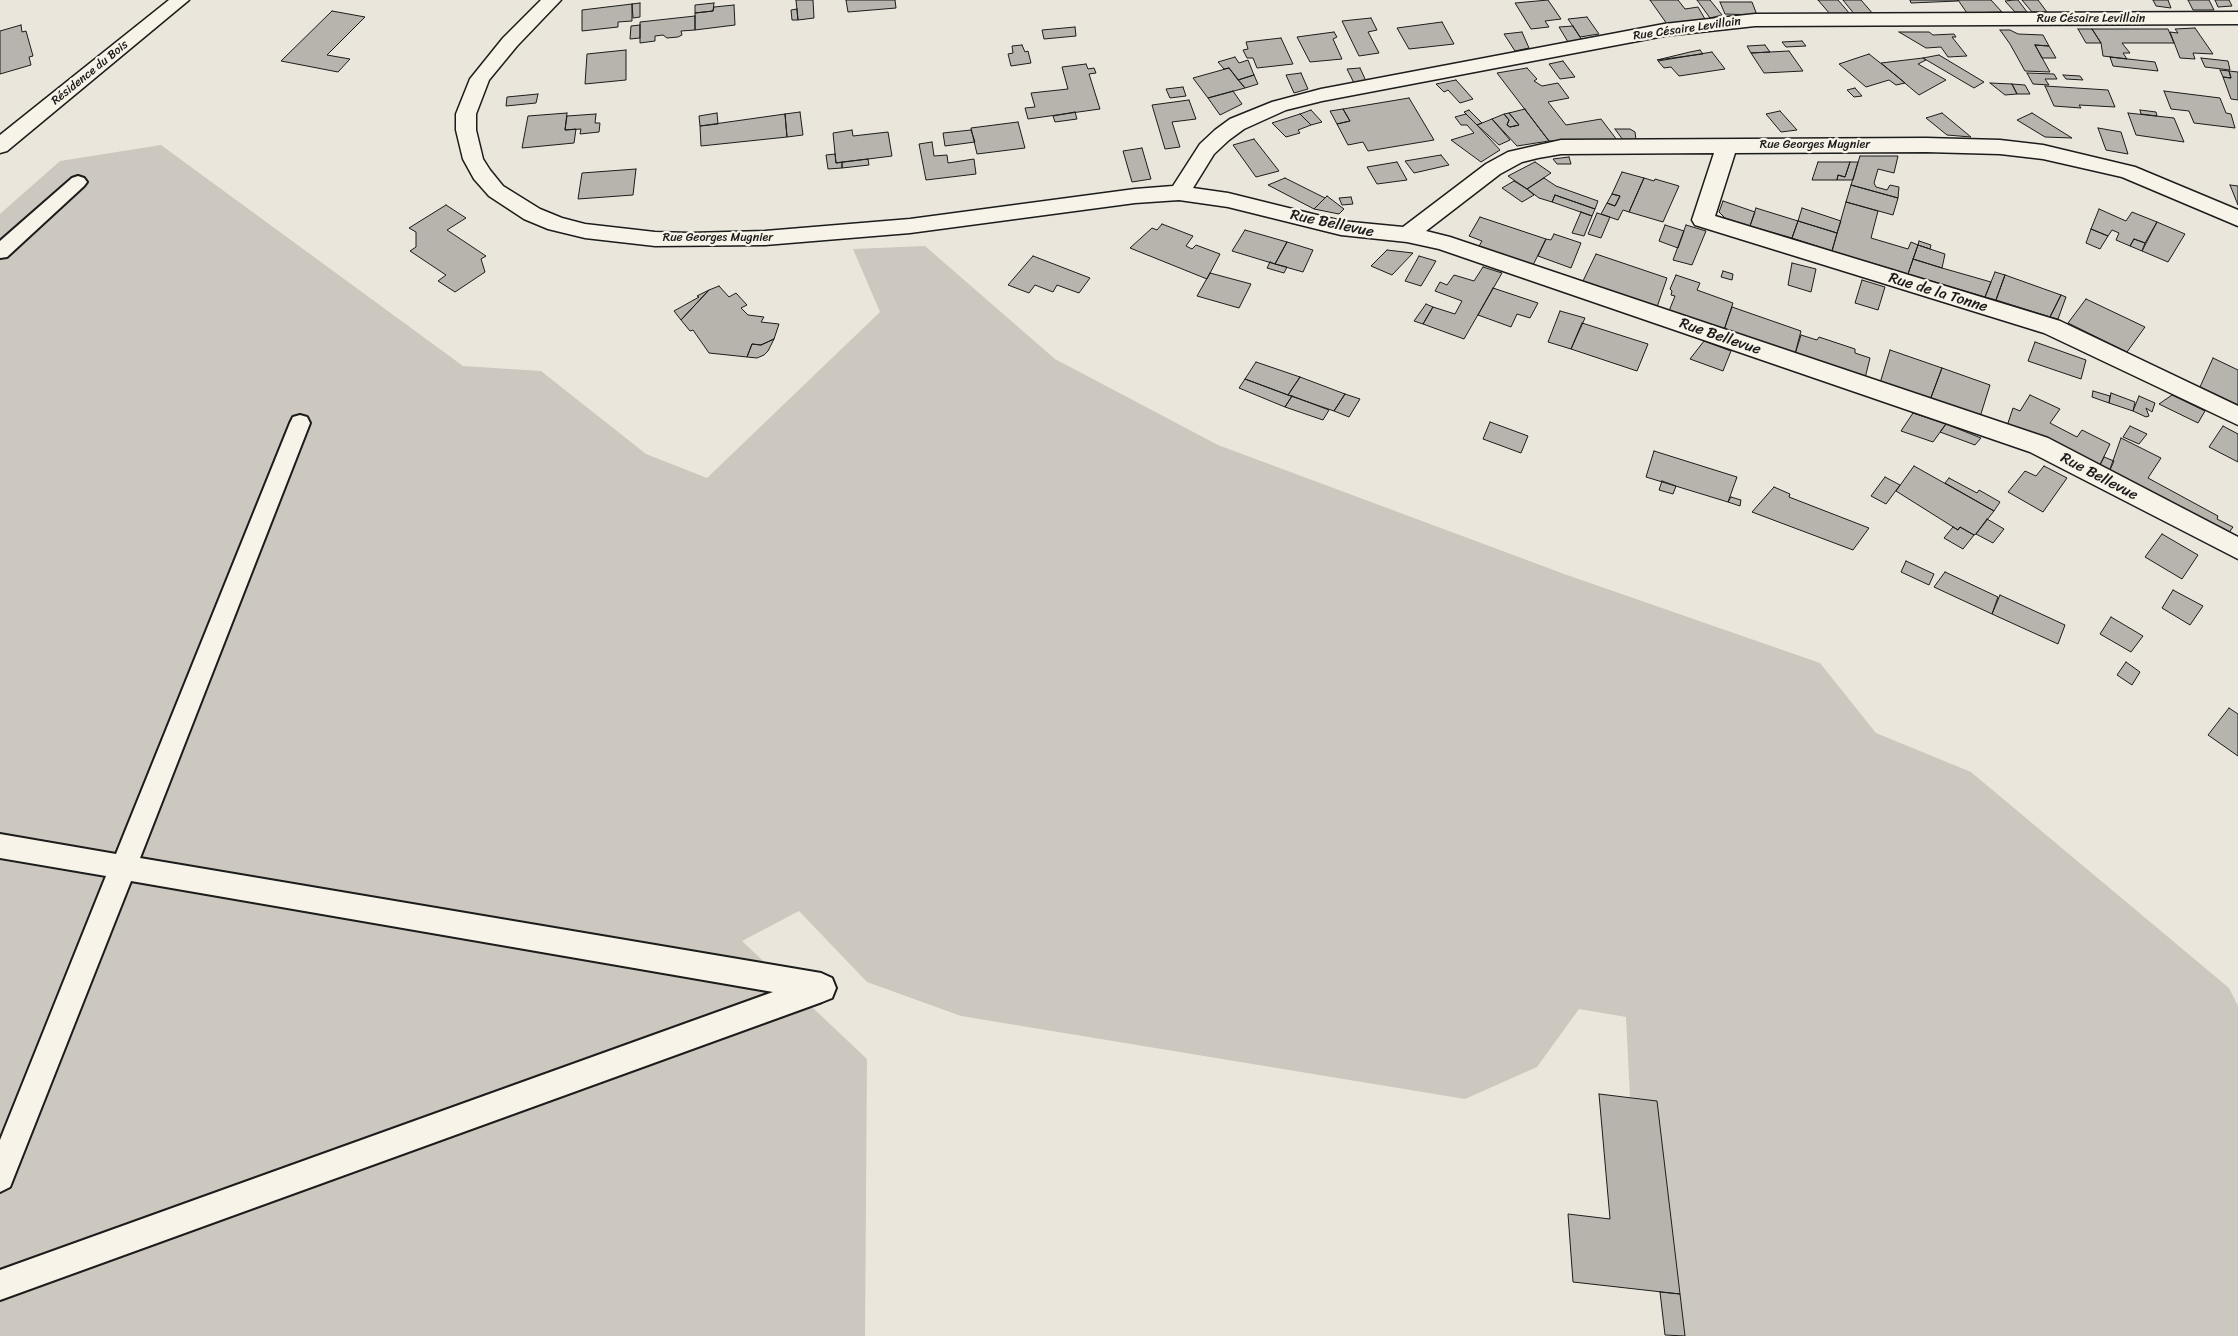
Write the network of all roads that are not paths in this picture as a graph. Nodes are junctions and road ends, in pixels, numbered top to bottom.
1 (180, 0) edge
2 (552, 0) edge
3 (2238, 18) edge
4 (0, 146) edge
5 (1727, 146) junction
6 (78, 182) dead end
7 (1179, 193) junction
8 (2238, 219) edge
9 (1407, 235) junction
10 (0, 252) edge
11 (2238, 416) edge
12 (300, 423) dead end
13 (2238, 549) edge
14 (0, 846) edge
15 (124, 867) junction
16 (0, 1177) edge
17 (0, 1285) edge

1 - 4 street, Résidence du Bois
2 - 7 street, Rue Georges Mugnier
3 - 7 street, Rue Césaire Levillain
5 - 8 street, Rue Georges Mugnier
5 - 9 street, Rue Georges Mugnier
5 - 11 street, Rue de la Tonne
6 - 10 lane
7 - 9 street, Rue Bellevue
9 - 13 street, Rue Bellevue
12 - 15 lane
14 - 15 lane
15 - 16 lane
15 - 17 lane

